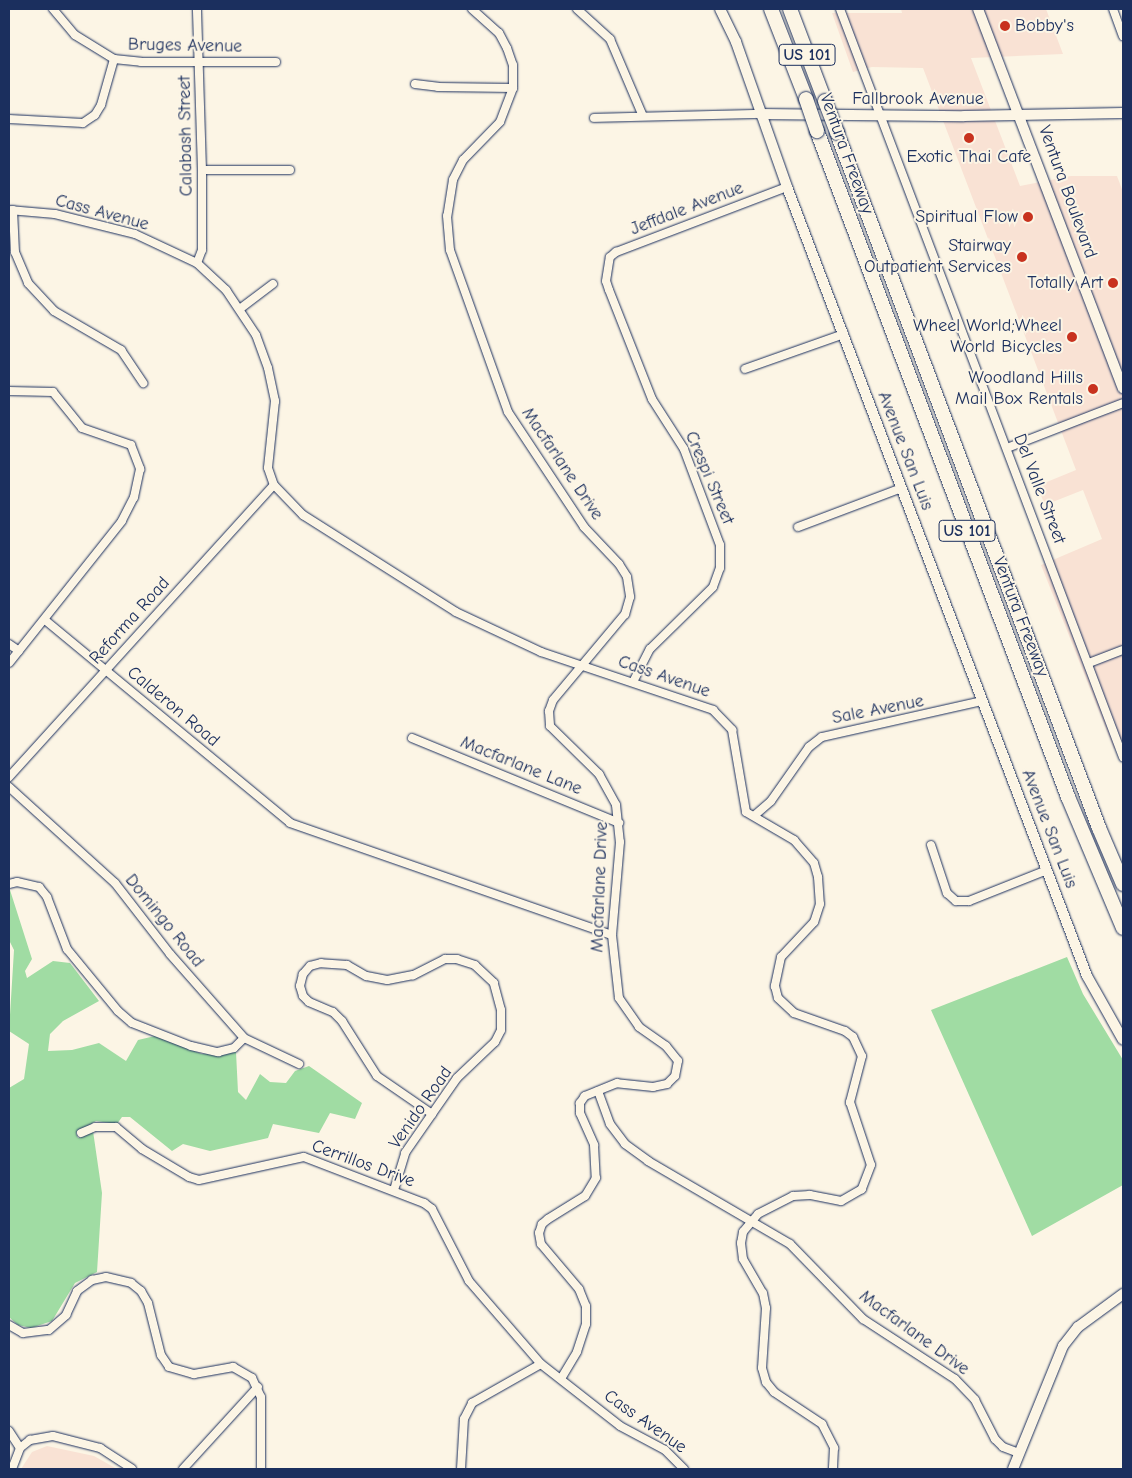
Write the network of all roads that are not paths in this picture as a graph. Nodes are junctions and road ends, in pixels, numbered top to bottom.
1 (53, 9) edge
2 (198, 9) edge
3 (472, 9) edge
4 (576, 9) edge
5 (720, 9) edge
6 (770, 9) edge
7 (790, 9) edge
8 (840, 9) edge
9 (978, 9) edge
10 (1113, 9) edge
11 (1123, 36) edge
12 (114, 59) junction
13 (199, 62) junction
14 (276, 62) dead end
15 (415, 84) dead end
16 (513, 88) junction
17 (1123, 113) edge
18 (642, 114) junction
19 (760, 114) junction
20 (881, 115) junction
21 (1020, 115) junction
22 (594, 118) dead end
23 (9, 119) edge
24 (202, 170) junction
25 (290, 170) dead end
26 (787, 187) junction
27 (11, 210) edge
28 (197, 263) junction
29 (607, 269) joint
30 (273, 284) dead end
31 (241, 308) junction
32 (844, 334) junction
33 (745, 369) dead end
34 (143, 383) dead end
35 (1123, 388) edge
36 (9, 391) edge
37 (1123, 403) edge
38 (1007, 448) junction
39 (274, 485) junction
40 (902, 488) junction
41 (798, 527) dead end
42 (46, 620) junction
43 (9, 644) edge
44 (1123, 650) edge
45 (19, 651) junction
46 (9, 662) edge
47 (1089, 663) junction
48 (581, 665) junction
49 (105, 671) junction
50 (632, 682) junction
51 (982, 701) junction
52 (412, 738) dead end
53 (1123, 757) edge
54 (9, 777) edge
55 (9, 788) edge
56 (755, 815) junction
57 (619, 823) junction
58 (931, 845) dead end
59 (1047, 870) junction
60 (9, 884) edge
61 (1123, 884) edge
62 (1123, 928) edge
63 (612, 935) junction
64 (244, 1038) junction
65 (1123, 1040) edge
66 (299, 1064) dead end
67 (598, 1091) junction
68 (432, 1114) junction
69 (81, 1133) dead end
70 (394, 1190) junction
71 (752, 1220) junction
72 (1123, 1294) edge
73 (9, 1325) edge
74 (541, 1364) junction
75 (561, 1379) junction
76 (258, 1387) junction
77 (9, 1430) edge
78 (20, 1448) junction
79 (1019, 1453) junction
80 (12, 1469) edge
81 (132, 1469) edge
82 (183, 1469) edge
83 (262, 1469) edge
84 (461, 1469) edge
85 (684, 1469) edge
86 (833, 1469) edge
87 (1014, 1469) edge

1 - 12 street, Bruges Avenue
2 - 13 street, Calabash Street
3 - 16 street, Macfarlane Drive
4 - 18 street
5 - 19 street, Avenue San Luis
6 - 62 highway, Ventura Freeway / US 101, bridge
7 - 61 highway, Ventura Freeway / US 101, bridge
8 - 20 street, Del Valle Street
9 - 21 street, Ventura Boulevard
10 - 11 street
12 - 13 street, Bruges Avenue
12 - 23 street
13 - 14 street, Bruges Avenue
13 - 24 street, Calabash Street
15 - 16 street
16 - 48 street, Macfarlane Drive
17 - 21 street, Fallbrook Avenue
18 - 19 street, Fallbrook Avenue
18 - 22 street, Fallbrook Avenue
19 - 20 street, Fallbrook Avenue
19 - 26 street, Avenue San Luis
20 - 21 street, Fallbrook Avenue
20 - 38 street, Del Valle Street
21 - 35 street, Ventura Boulevard
24 - 25 street
24 - 28 street, Calabash Street
26 - 29 street, Jeffdale Avenue
26 - 32 street, Avenue San Luis
27 - 28 street, Cass Avenue
27 - 34 street
28 - 31 street, Cass Avenue
29 - 50 street, Crespi Street
30 - 31 street
31 - 39 street, Cass Avenue
32 - 33 street
32 - 40 street, Avenue San Luis
36 - 42 street
37 - 38 street
38 - 47 street, Del Valle Street
39 - 48 street, Cass Avenue
39 - 49 street, Reforma Road
40 - 41 street
40 - 51 street, Avenue San Luis
42 - 45 street
42 - 49 street, Calderon Road
43 - 45 street
44 - 47 street
45 - 46 street
47 - 53 street, Del Valle Street
48 - 50 street, Cass Avenue
48 - 57 street, Macfarlane Drive
49 - 54 street, Reforma Road
49 - 63 street, Calderon Road
50 - 56 street, Cass Avenue
51 - 56 street, Sale Avenue
51 - 59 street, Avenue San Luis
52 - 57 street, Macfarlane Lane
55 - 64 street, Domingo Road
56 - 71 street, Cass Avenue
57 - 63 street, Macfarlane Drive
58 - 59 street
59 - 65 street, Avenue San Luis
60 - 64 street
63 - 67 street, Macfarlane Drive
64 - 66 street, Domingo Road
67 - 71 street, Macfarlane Drive
67 - 75 street
68 - 68 street, Venido Road
68 - 70 street, Venido Road
69 - 70 street, Cerrillos Drive
70 - 74 street, Cerrillos Drive
71 - 79 street, Macfarlane Drive
71 - 86 street
72 - 79 street
73 - 76 street
74 - 75 street, Cass Avenue
74 - 84 street
75 - 85 street, Cass Avenue
76 - 82 street
76 - 83 street
77 - 78 street
78 - 80 street
78 - 81 street
79 - 87 street

